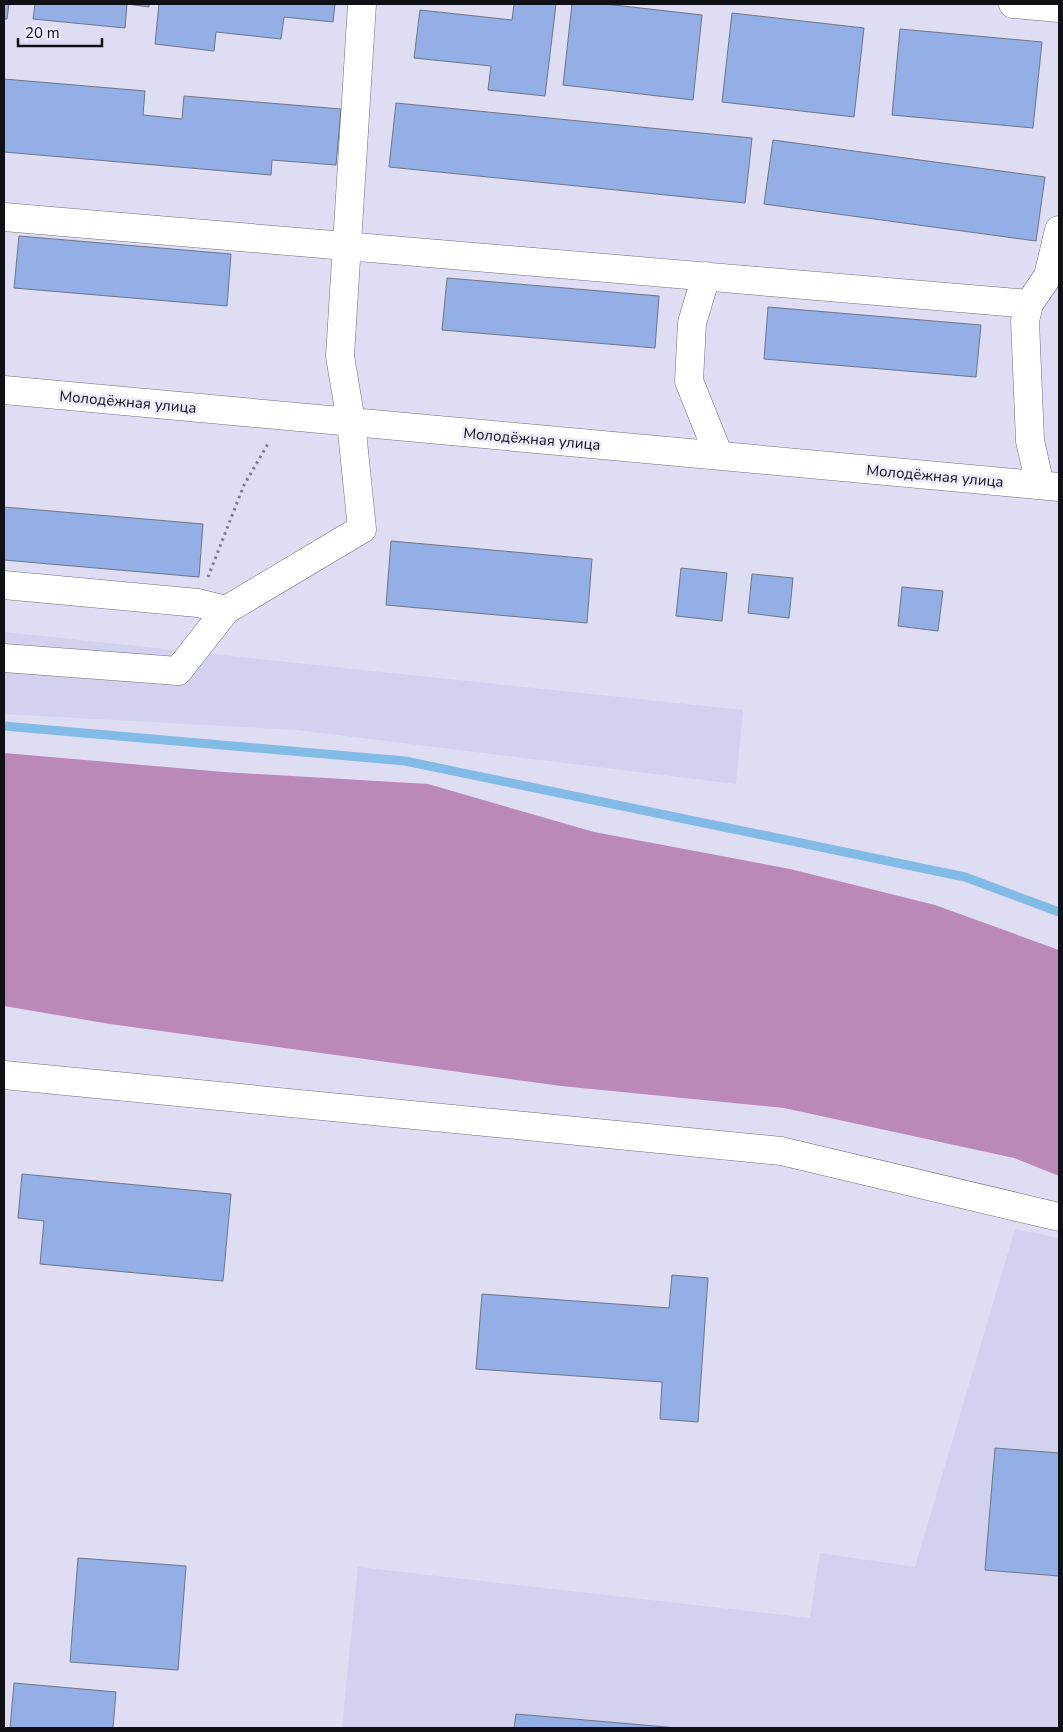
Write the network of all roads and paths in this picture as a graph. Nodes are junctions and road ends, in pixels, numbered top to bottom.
1 (362, 4) edge
2 (1013, 4) edge
3 (1059, 8) edge
4 (4, 217) edge
5 (1059, 230) edge
6 (346, 246) junction
7 (706, 276) junction
8 (1029, 304) junction
9 (4, 390) edge
10 (284, 416) junction
11 (350, 422) junction
12 (719, 456) junction
13 (1050, 486) edge
14 (4, 586) edge
15 (198, 603) junction
16 (226, 610) junction
17 (4, 658) edge
18 (4, 1075) edge
19 (1059, 1217) edge

1 - 6 street
2 - 3 street
4 - 6 street
5 - 8 street
6 - 7 street
6 - 11 street
7 - 8 street
7 - 12 street
8 - 13 street
9 - 10 street, Молодёжная улица
10 - 11 street, Молодёжная улица
10 - 15 path
11 - 12 street, Молодёжная улица
11 - 16 street
12 - 13 street, Молодёжная улица
14 - 15 street
15 - 16 street
16 - 17 street
18 - 19 street

